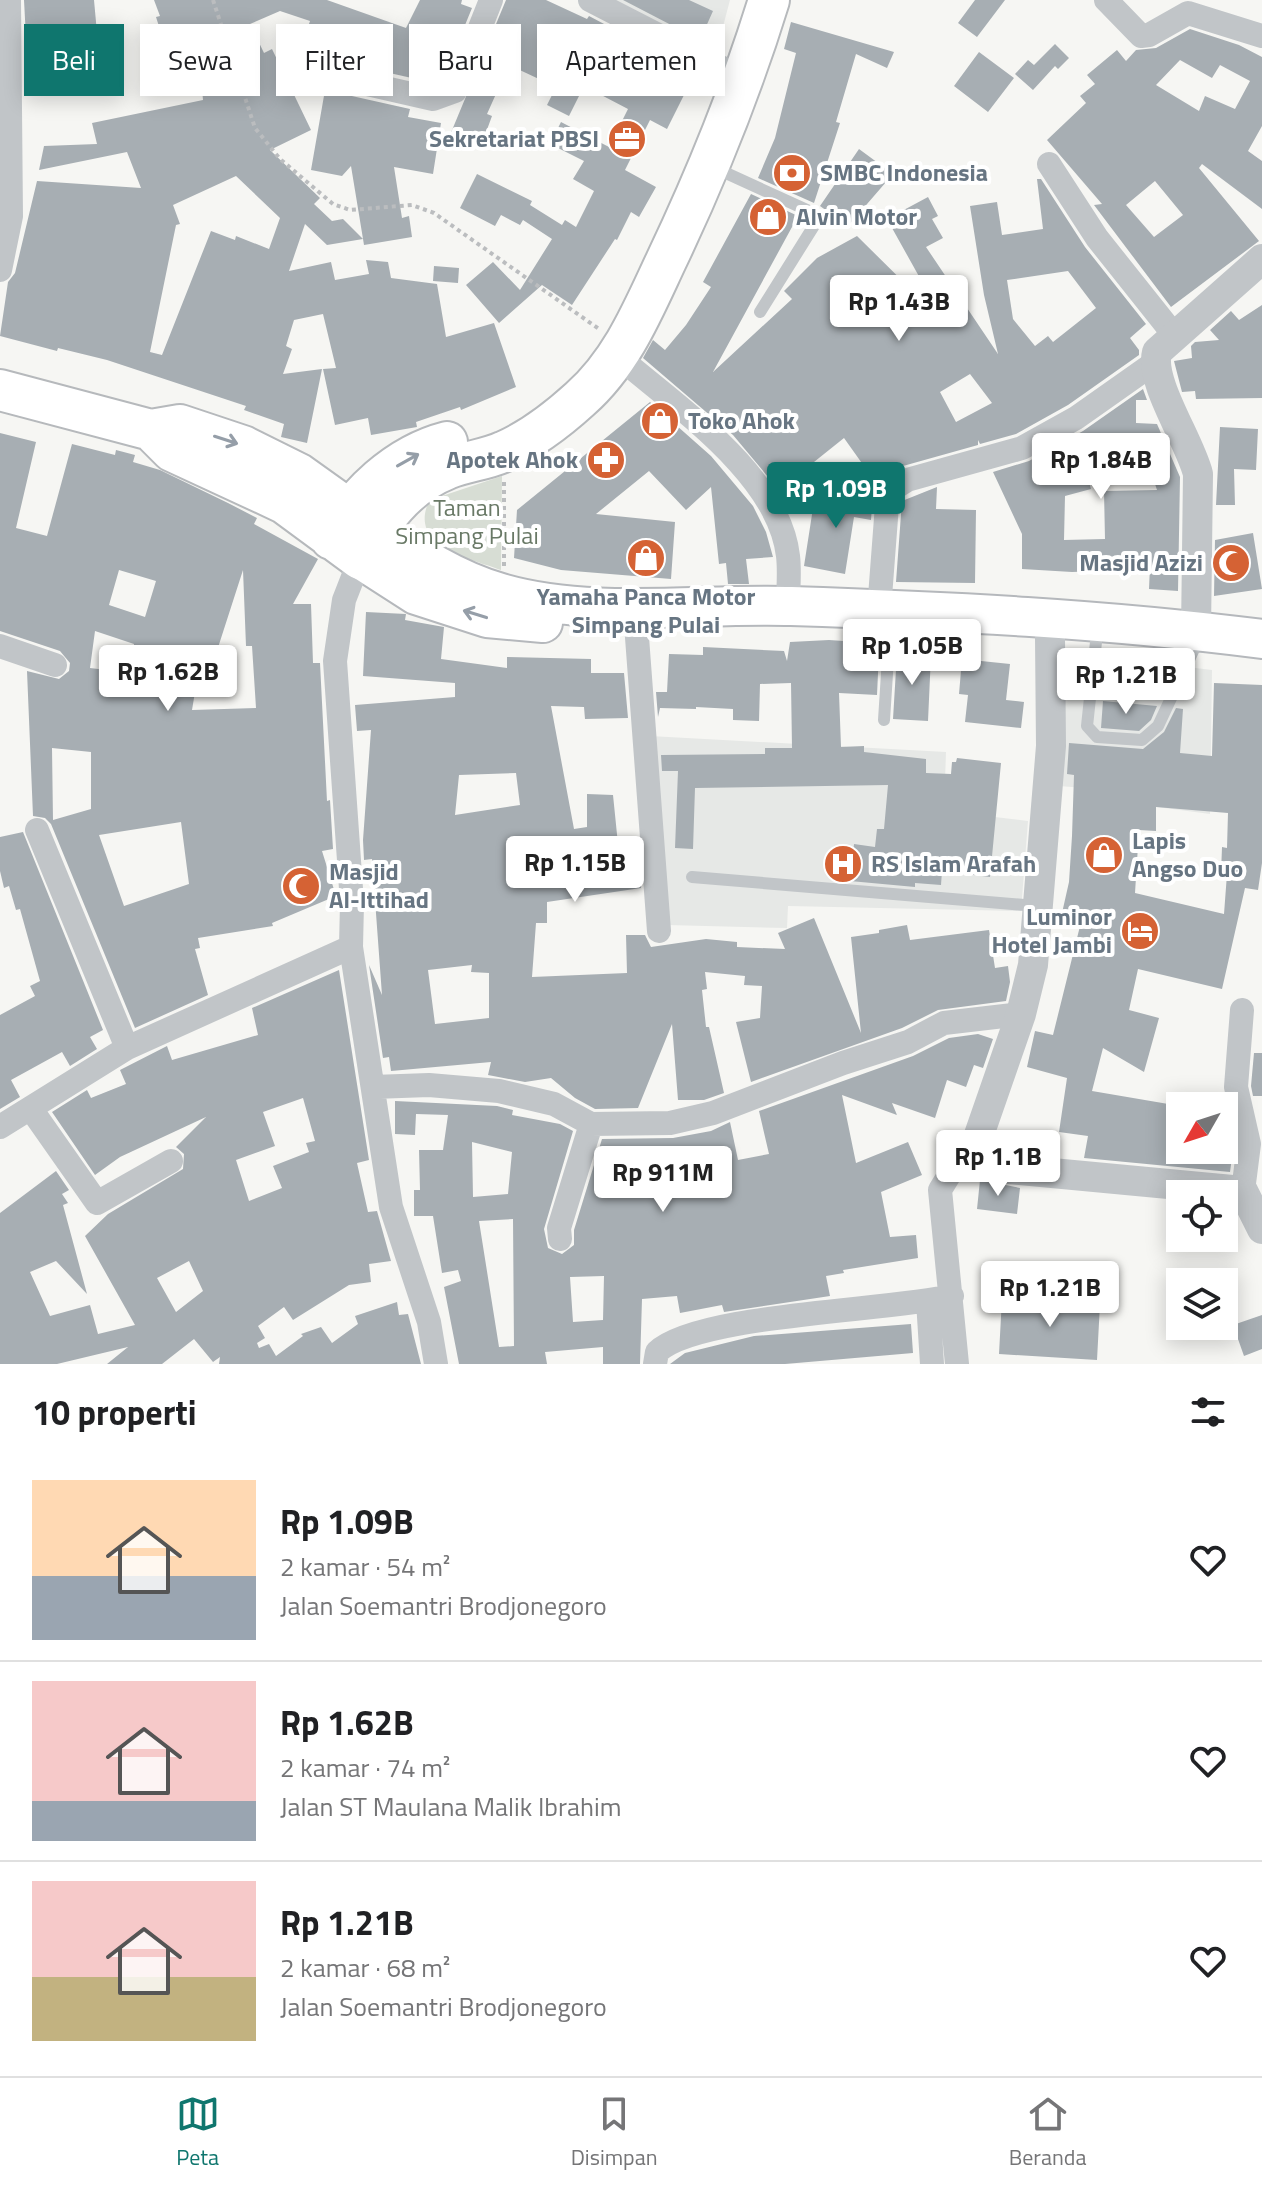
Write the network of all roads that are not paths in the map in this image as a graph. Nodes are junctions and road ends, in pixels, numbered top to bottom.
1 (9, 0) edge
2 (491, 0) edge
3 (590, 0) edge
4 (746, 0) edge
5 (769, 0) edge
6 (1115, 8) edge
7 (637, 24) edge
8 (1262, 36) edge
9 (725, 66) edge
10 (393, 90) edge
11 (713, 96) edge
12 (1049, 164) dead end
13 (711, 166) junction
14 (1262, 259) edge
15 (0, 270) edge
16 (760, 312) dead end
17 (1175, 336) junction
18 (611, 345) junction
19 (1154, 363) junction
20 (4, 394) edge
21 (354, 533) junction
22 (788, 606) junction
23 (884, 619) junction
24 (636, 624) junction
25 (1051, 630) junction
26 (1262, 639) edge
27 (1195, 640) junction
28 (1096, 642) junction
29 (0, 646) edge
30 (1262, 658) edge
31 (55, 665) dead end
32 (884, 720) dead end
33 (37, 830) dead end
34 (692, 877) dead end
35 (1040, 907) junction
36 (659, 931) dead end
37 (351, 947) junction
38 (1242, 1010) dead end
39 (1021, 1014) junction
40 (127, 1048) junction
41 (373, 1087) junction
42 (31, 1109) junction
43 (591, 1124) junction
44 (0, 1127) edge
45 (981, 1159) junction
46 (171, 1161) dead end
47 (1243, 1191) junction
48 (1262, 1229) edge
49 (560, 1239) dead end
50 (940, 1298) junction
51 (436, 1364) edge
52 (655, 1364) edge
53 (932, 1364) edge
54 (957, 1364) edge

1 - 15 street
2 - 10 street
3 - 7 street
4 - 9 highway
5 - 13 highway
6 - 8 street
11 - 18 highway
12 - 17 street
13 - 16 lane
13 - 18 highway
14 - 17 street
17 - 19 street
18 - 21 highway
21 -> 18 highway
18 - 22 street
19 - 23 street
19 - 27 street
20 - 21 highway
21 - 22 main road
24 -> 21 main road
21 - 37 street
22 - 23 main road
23 - 24 main road
23 - 25 main road
23 - 32 lane
24 - 36 street
25 - 27 main road
25 - 28 main road
25 - 35 street
26 - 27 main road
27 - 28 main road
27 - 28 lane
27 - 30 main road
29 - 31 street
33 - 40 street
34 - 35 lane
35 - 39 street
37 - 40 street
37 - 41 street
38 - 47 street
39 - 43 street
39 - 45 street
40 - 42 street
41 - 43 street
41 - 51 street
42 - 44 street
42 - 46 street
43 - 49 street
45 - 47 street
45 - 50 street
47 - 48 street
50 - 52 street
50 - 53 street
50 - 54 street

